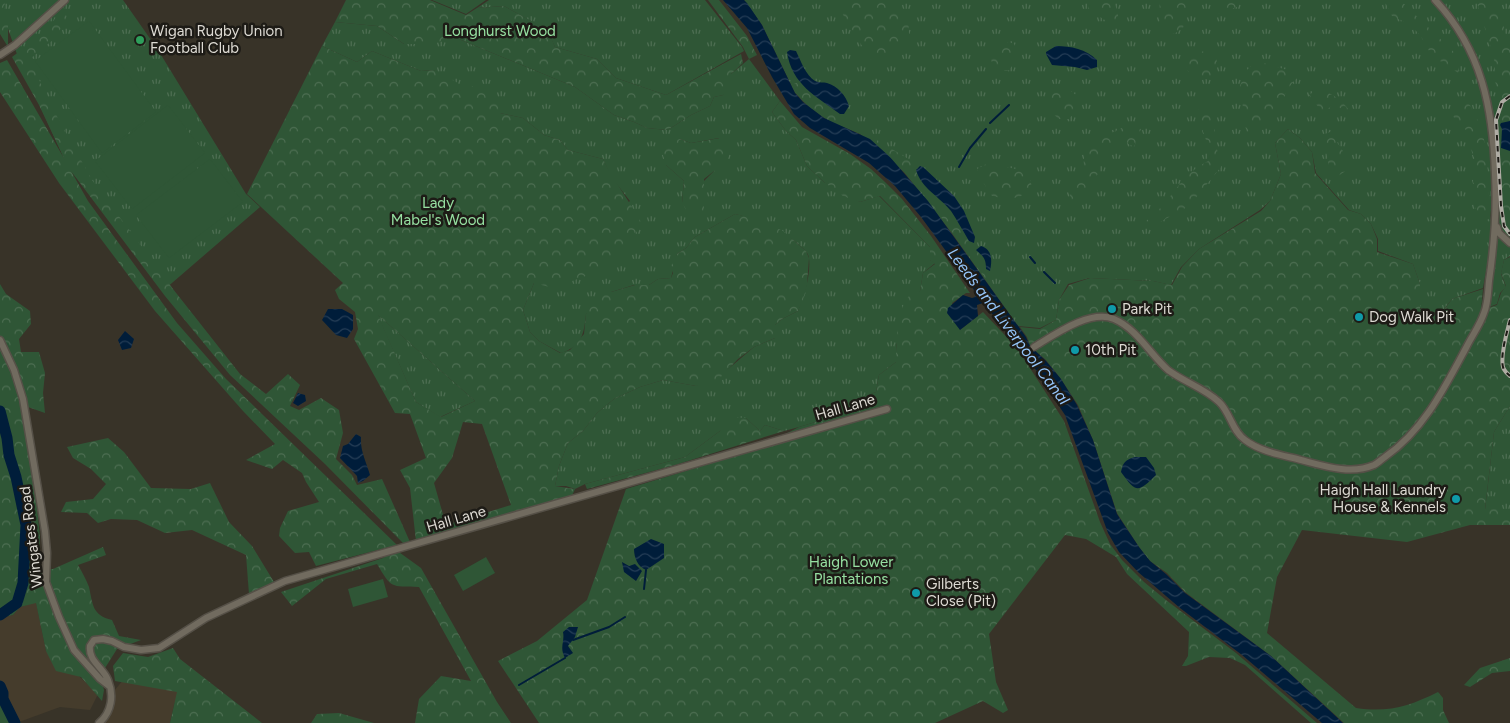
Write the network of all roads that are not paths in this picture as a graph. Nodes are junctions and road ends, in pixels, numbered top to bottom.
1 (65, 0) edge
2 (1435, 0) edge
3 (0, 55) edge
4 (1496, 223) junction
5 (1510, 243) edge
6 (0, 340) edge
7 (1034, 347) dead end
8 (886, 409) dead end
9 (109, 686) junction
10 (99, 723) edge

1 - 3 street
2 - 4 street
4 - 5 street
4 - 7 street
6 - 9 street, Wingates Road
8 - 9 street, Hall Lane
9 - 10 street

